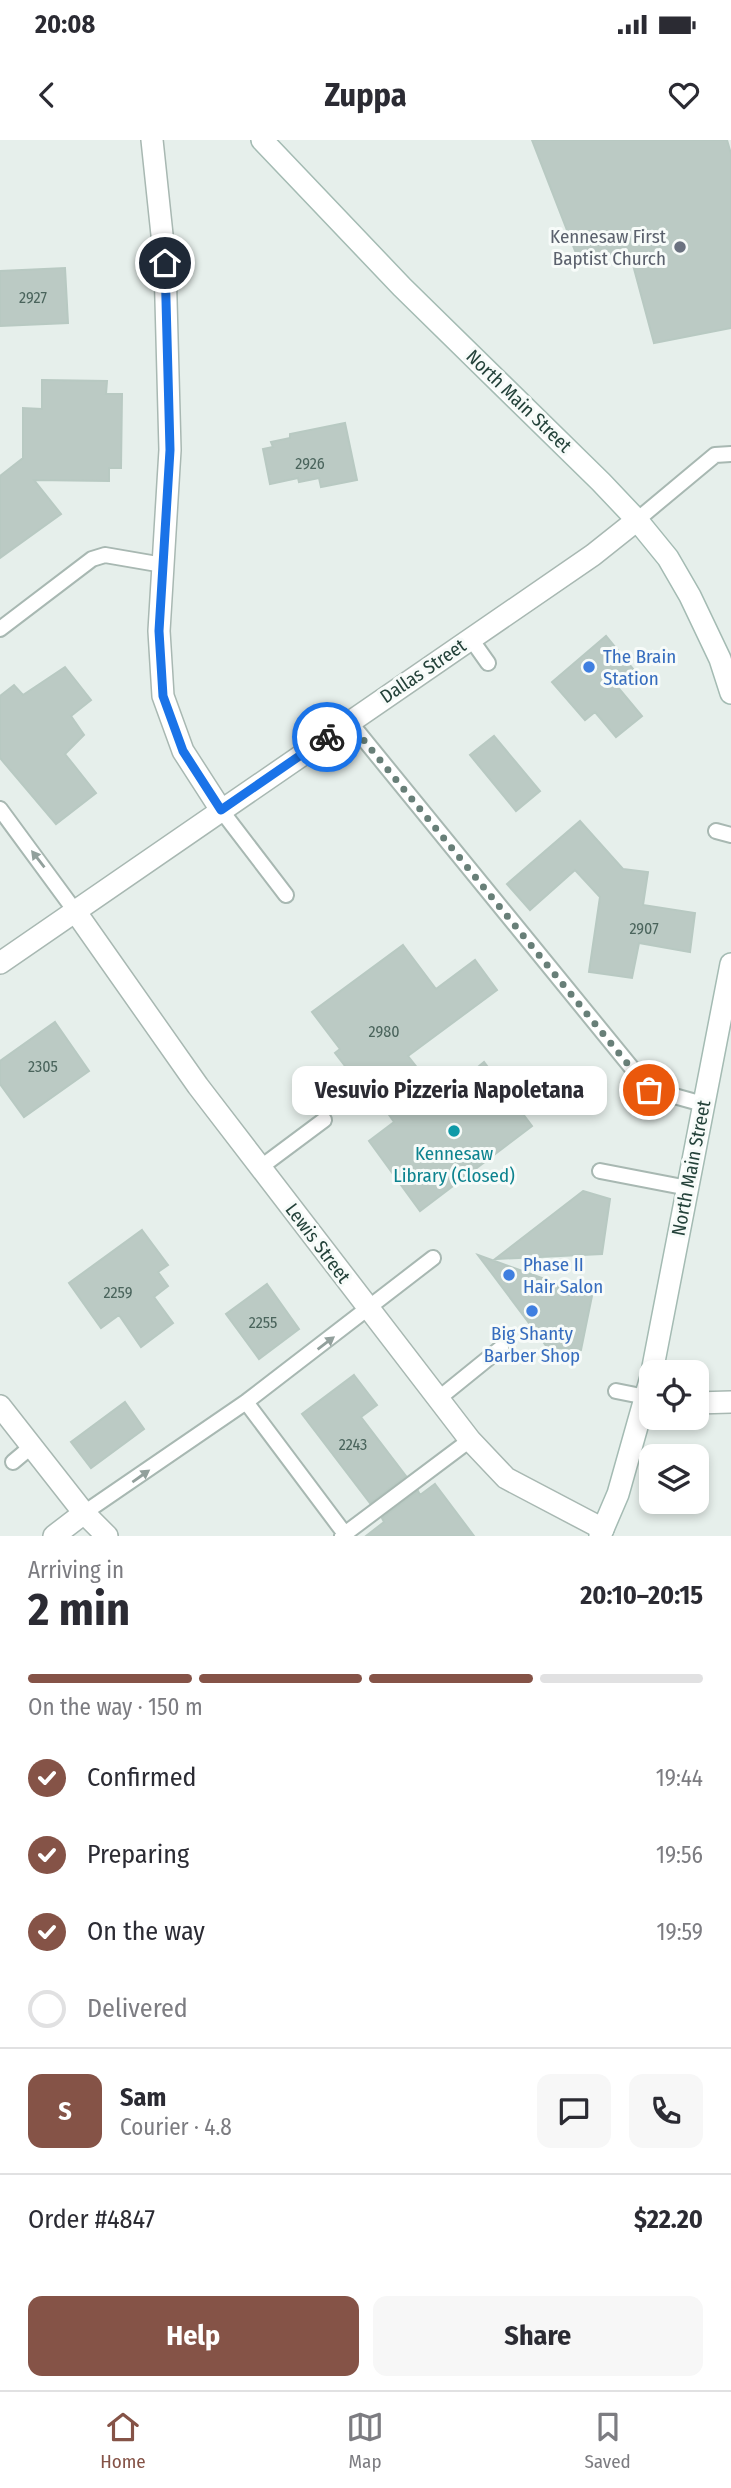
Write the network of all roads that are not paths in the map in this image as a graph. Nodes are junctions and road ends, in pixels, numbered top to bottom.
1 (152, 140) edge
2 (262, 140) edge
3 (731, 454) edge
4 (637, 520) junction
5 (163, 565) junction
6 (0, 629) edge
7 (471, 639) junction
8 (488, 663) dead end
9 (731, 693) edge
10 (349, 722) junction
11 (0, 809) edge
12 (221, 810) junction
13 (716, 831) dead end
14 (731, 835) edge
15 (286, 895) dead end
16 (75, 911) junction
17 (0, 963) edge
18 (731, 964) edge
19 (703, 1104) junction
20 (324, 1120) dead end
21 (261, 1167) junction
22 (600, 1171) dead end
23 (688, 1188) junction
24 (433, 1258) dead end
25 (369, 1309) junction
26 (501, 1348) dead end
27 (655, 1360) edge
28 (639, 1388) edge
29 (616, 1391) dead end
30 (438, 1399) junction
31 (246, 1402) junction
32 (731, 1402) edge
33 (709, 1403) edge
34 (0, 1406) edge
35 (639, 1423) edge
36 (470, 1440) junction
37 (32, 1446) junction
38 (13, 1462) dead end
39 (84, 1513) junction
40 (602, 1532) edge
41 (344, 1535) edge
42 (54, 1536) edge
43 (107, 1536) edge

1 - 5 street
2 - 4 street, North Main Street
3 - 4 lane
4 - 7 street, Dallas Street
4 - 9 street, North Main Street
5 - 6 lane
5 - 12 street
7 - 8 lane
7 - 10 street, Dallas Street
10 - 12 street, Dallas Street
10 - 19 lane
16 -> 11 lane
12 - 15 lane
12 - 16 street, Dallas Street
13 - 14 lane
16 - 17 street, Dallas Street
16 - 21 street, Lewis Street
18 - 19 street, North Main Street
19 - 23 street, North Main Street
20 - 21 lane
21 - 25 street, Lewis Street
22 - 23 lane
23 - 27 street, North Main Street
24 - 25 lane
25 - 30 street, Lewis Street
31 -> 25 lane
26 - 30 lane
28 - 29 lane
30 - 36 street, Lewis Street
39 -> 31 lane
31 - 41 lane
32 - 33 street
34 - 37 street
35 - 40 street, North Main Street
36 - 40 street, Lewis Street
36 - 41 lane
37 - 38 lane
37 - 39 street
39 - 42 street
39 - 43 street

